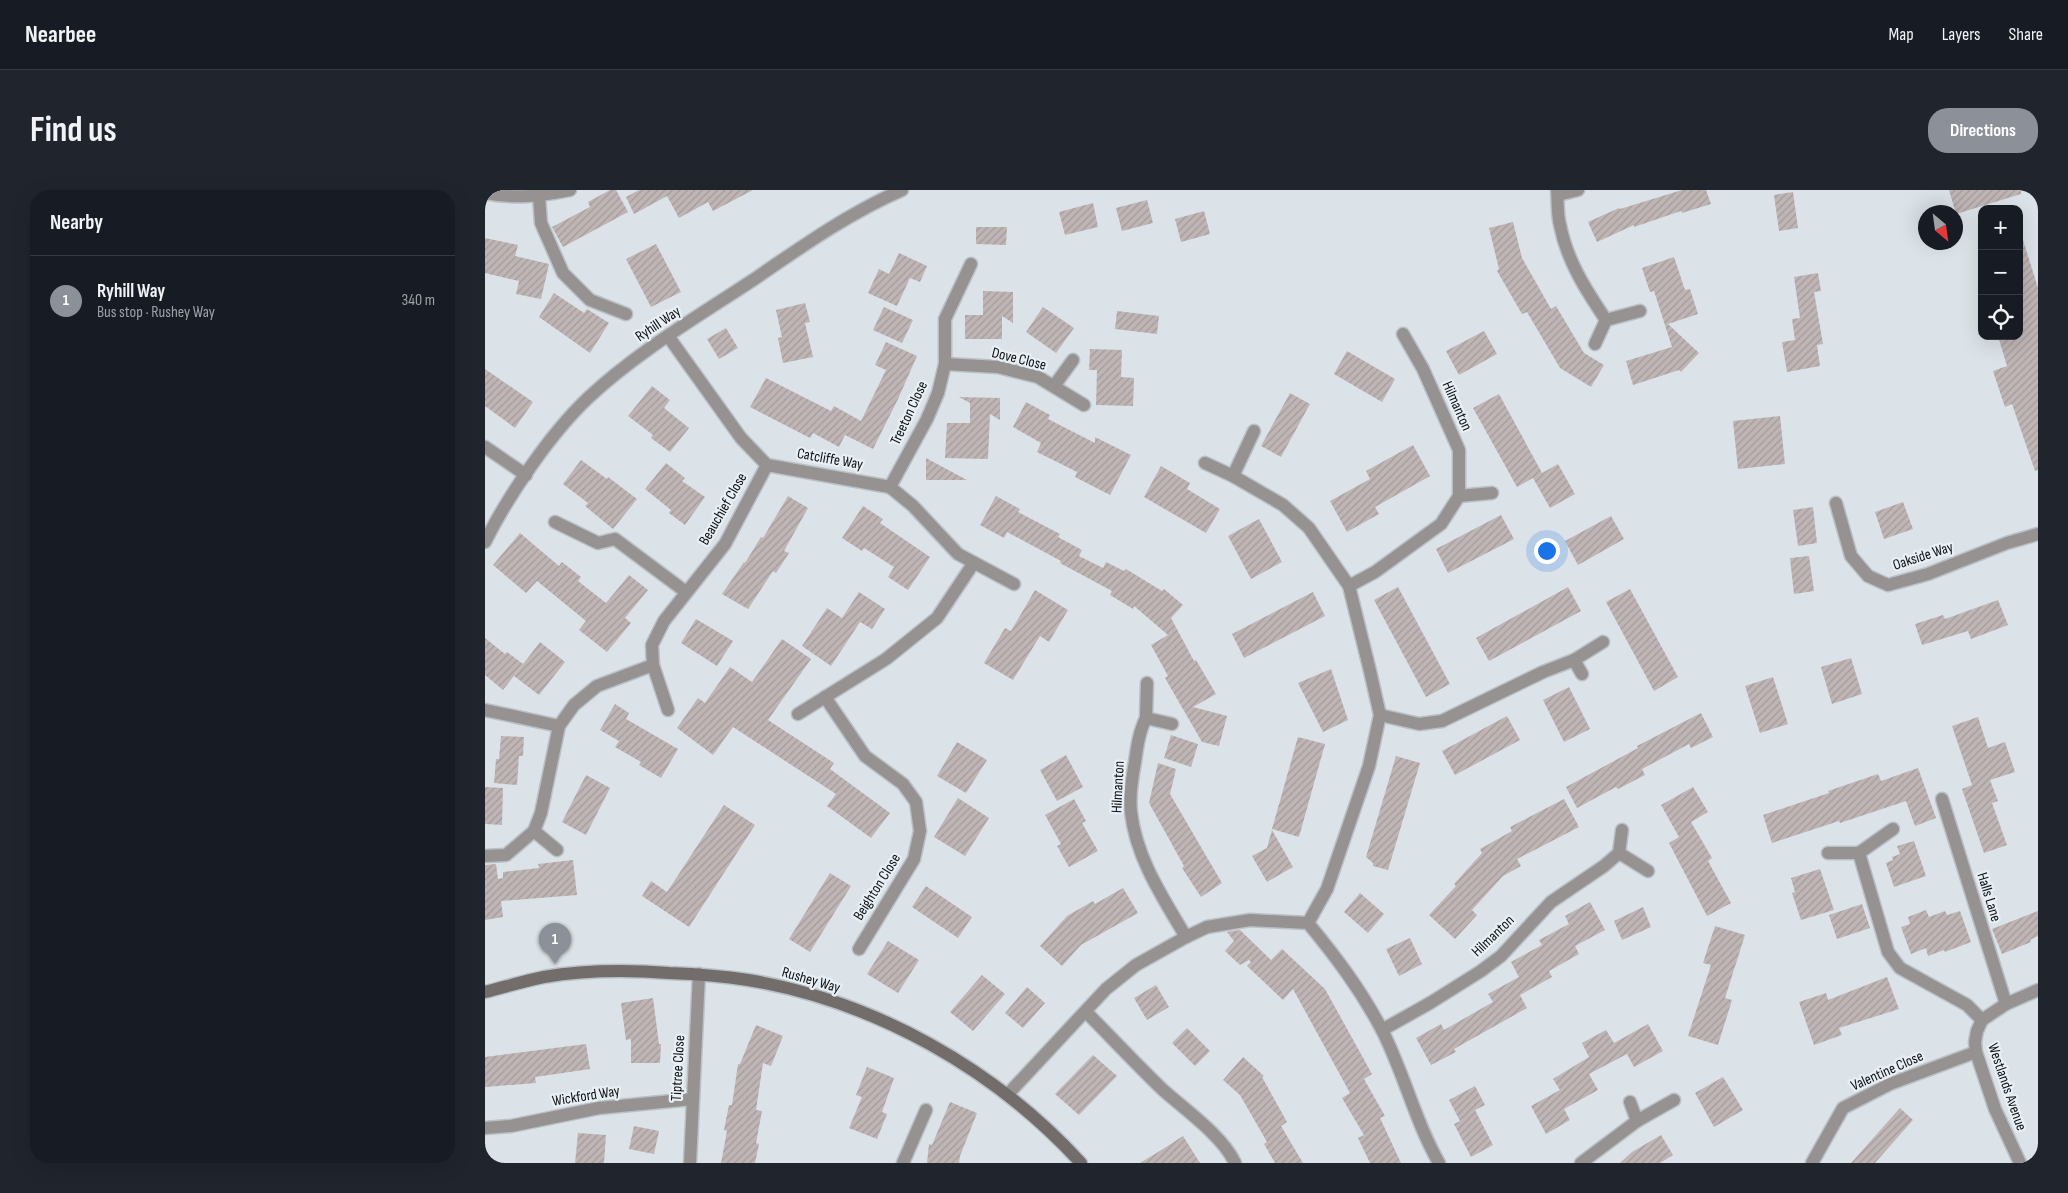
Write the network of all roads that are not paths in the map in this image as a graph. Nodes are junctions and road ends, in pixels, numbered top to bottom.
1 (570, 190) edge
2 (902, 190) edge
3 (1578, 190) edge
4 (1557, 192) edge
5 (485, 193) edge
6 (539, 196) junction
7 (971, 264) dead end
8 (1640, 311) dead end
9 (626, 314) dead end
10 (1606, 320) junction
11 (1403, 334) dead end
12 (668, 336) junction
13 (1595, 344) dead end
14 (1073, 360) dead end
15 (945, 364) junction
16 (1054, 386) junction
17 (1084, 405) dead end
18 (1253, 432) dead end
19 (485, 447) edge
20 (1205, 462) dead end
21 (767, 465) junction
22 (526, 475) junction
23 (1233, 476) junction
24 (889, 487) junction
25 (1493, 493) dead end
26 (1459, 496) junction
27 (1836, 503) dead end
28 (555, 522) dead end
29 (2038, 534) edge
30 (485, 542) edge
31 (973, 564) junction
32 (1014, 584) dead end
33 (1349, 586) junction
34 (686, 592) junction
35 (1603, 642) dead end
36 (1574, 660) junction
37 (653, 665) junction
38 (1582, 674) dead end
39 (1147, 683) dead end
40 (825, 697) junction
41 (485, 710) edge
42 (667, 710) dead end
43 (798, 714) dead end
44 (1380, 715) junction
45 (1146, 718) junction
46 (1172, 724) dead end
47 (559, 726) junction
48 (1941, 799) dead end
49 (1893, 829) dead end
50 (1622, 830) dead end
51 (534, 831) junction
52 (557, 850) dead end
53 (1619, 853) junction
54 (1828, 853) dead end
55 (1859, 853) junction
56 (485, 856) edge
57 (1648, 870) dead end
58 (1308, 923) junction
59 (1186, 937) junction
60 (859, 948) dead end
61 (699, 974) junction
62 (2038, 990) edge
63 (485, 992) edge
64 (2005, 1004) junction
65 (1086, 1012) junction
66 (1982, 1020) junction
67 (1382, 1030) junction
68 (1976, 1052) junction
69 (1007, 1094) junction
70 (693, 1099) junction
71 (1674, 1100) dead end
72 (1630, 1102) dead end
73 (926, 1110) dead end
74 (1637, 1121) junction
75 (485, 1128) edge
76 (690, 1163) edge
77 (903, 1163) edge
78 (1081, 1163) edge
79 (1235, 1163) edge
80 (1439, 1163) edge
81 (1581, 1163) edge
82 (1812, 1163) edge
83 (2020, 1163) edge

1 - 6 street
2 - 12 street, Ryhill Way
3 - 4 street
4 - 10 street
5 - 6 street
6 - 9 street
7 - 15 street, Treeton Close
8 - 10 street
10 - 13 street
11 - 26 street, Hilmanton
12 - 21 street
12 - 22 street, Ryhill Way
14 - 16 street, Dove Close
15 - 16 street, Dove Close
15 - 24 street, Treeton Close
16 - 17 street, Dove Close
18 - 23 street
19 - 22 street
20 - 23 street
21 - 24 street, Catcliffe Way
21 - 34 street, Beauchief Close
22 - 30 street, Ryhill Way
23 - 33 street
24 - 31 street, Catcliffe Way
25 - 26 street
26 - 33 street
27 - 29 street, Oakside Way
28 - 34 street
31 - 32 street, Catcliffe Way
31 - 40 street
33 - 44 street
34 - 37 street, Beauchief Close
35 - 36 street
36 - 38 street
36 - 44 street
37 - 42 street, Beauchief Close
37 - 47 street
39 - 45 street, Hilmanton
40 - 43 street
40 - 60 street, Beighton Close
41 - 47 street
44 - 58 street
45 - 46 street
45 - 59 street, Hilmanton
47 - 51 street
48 - 64 street, Halls Lane
49 - 55 street
50 - 53 street
51 - 52 street
51 - 56 street
53 - 57 street
53 - 67 street, Hilmanton
54 - 55 street
55 - 66 street
58 - 59 street
58 - 67 street
59 - 65 street
61 - 63 street, Rushey Way
61 - 69 street, Rushey Way
61 - 70 street, Tiptree Close
62 - 64 street
64 - 66 street
65 - 69 street
65 - 79 street
66 - 68 street, Westlands Avenue
67 - 80 street
68 - 82 street, Valentine Close
68 - 83 street, Westlands Avenue
69 - 78 street, Rushey Way
70 - 75 street, Wickford Way
70 - 76 street, Tiptree Close
71 - 74 street
72 - 74 street
73 - 77 street
74 - 81 street

